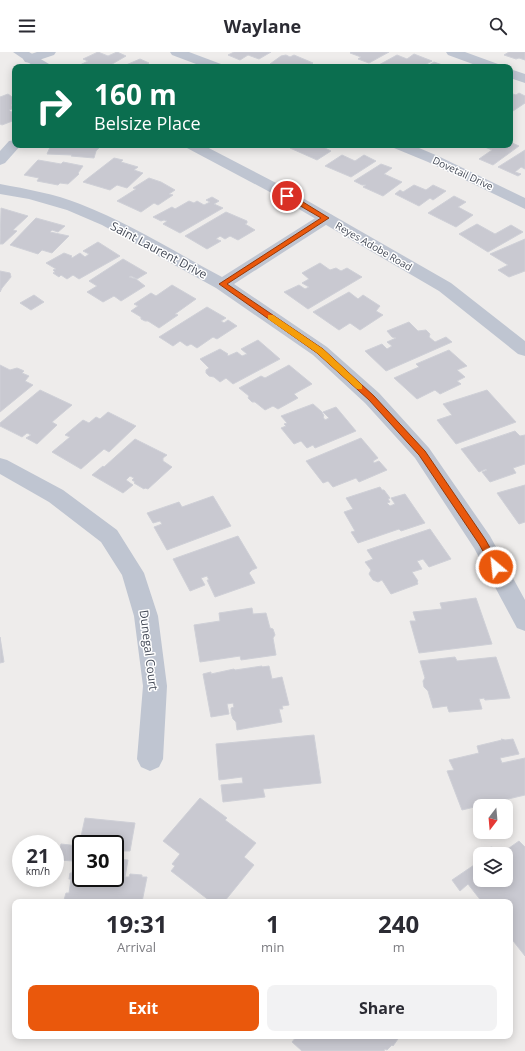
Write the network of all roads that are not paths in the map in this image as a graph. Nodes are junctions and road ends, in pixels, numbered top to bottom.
1 (49, 52) edge
2 (177, 52) edge
3 (453, 52) edge
4 (25, 55) edge
5 (39, 64) edge
6 (208, 64) edge
7 (485, 64) edge
8 (513, 74) edge
9 (525, 79) edge
10 (12, 146) edge
11 (198, 148) edge
12 (406, 148) edge
13 (0, 160) edge
14 (0, 189) edge
15 (525, 204) edge
16 (326, 218) junction
17 (222, 284) junction
18 (525, 350) edge
19 (0, 465) edge
20 (525, 621) edge
21 (150, 759) dead end

1 - 4 street
2 - 6 street
3 - 7 street
4 - 5 street
8 - 9 street
10 - 13 street
11 - 16 street, Reyes Adobe Road
12 - 15 street, Dovetail Drive
14 - 17 street, Saint Laurent Drive
16 - 17 street
16 - 18 street, Reyes Adobe Road
17 - 20 street, Saint Laurent Drive
19 - 21 street, Dunegal Court

